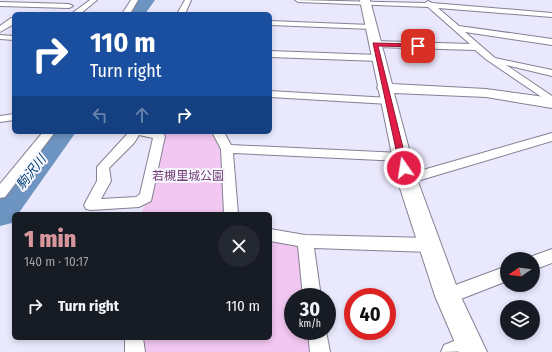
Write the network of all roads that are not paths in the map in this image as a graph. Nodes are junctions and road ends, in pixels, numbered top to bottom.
1 (94, 0) edge
2 (136, 0) edge
3 (188, 0) edge
4 (298, 0) edge
5 (365, 2) edge
6 (427, 2) edge
7 (28, 4) junction
8 (2, 6) edge
9 (69, 6) dead end
10 (21, 12) edge
11 (78, 12) edge
12 (127, 12) edge
13 (182, 12) edge
14 (552, 15) edge
15 (12, 21) edge
16 (272, 23) edge
17 (371, 27) junction
18 (456, 28) junction
19 (0, 30) edge
20 (0, 38) edge
21 (12, 38) edge
22 (552, 42) edge
23 (375, 44) junction
24 (476, 47) junction
25 (272, 54) edge
26 (378, 58) junction
27 (490, 58) junction
28 (552, 73) edge
29 (272, 94) edge
30 (387, 94) junction
31 (552, 102) edge
32 (12, 117) edge
33 (0, 119) edge
34 (48, 134) edge
35 (134, 134) edge
36 (164, 134) edge
37 (219, 134) edge
38 (552, 137) edge
39 (227, 149) junction
40 (401, 157) junction
41 (407, 179) junction
42 (0, 193) edge
43 (139, 208) edge
44 (232, 212) edge
45 (272, 235) edge
46 (305, 241) junction
47 (430, 245) junction
48 (552, 256) edge
49 (540, 261) edge
50 (500, 276) edge
51 (311, 288) edge
52 (448, 296) junction
53 (134, 340) edge
54 (318, 340) edge
55 (465, 349) edge
56 (135, 352) edge
57 (320, 352) edge

1 - 11 street
2 - 12 street
3 - 13 street
4 - 5 street
5 - 6 street
5 - 17 street
6 - 14 street
6 - 18 street
7 - 8 street
7 - 9 street
7 - 10 street
15 - 19 street
16 - 17 street
17 - 23 street
18 - 22 street
18 - 24 street
20 - 21 street
23 - 24 street
23 - 26 street
24 - 27 street
25 - 26 street
26 - 30 street
27 - 28 street
27 - 31 street
29 - 30 street
30 - 31 street
30 - 40 street
32 - 33 street
34 - 42 street
35 - 43 street
36 - 43 street
37 - 39 street
38 - 41 street
39 - 40 street
39 - 44 street
40 - 41 street
41 - 47 street
45 - 46 street
46 - 47 street
46 - 51 street
47 - 52 street
48 - 49 street
50 - 52 street
52 - 55 street
53 - 56 street
54 - 57 street

